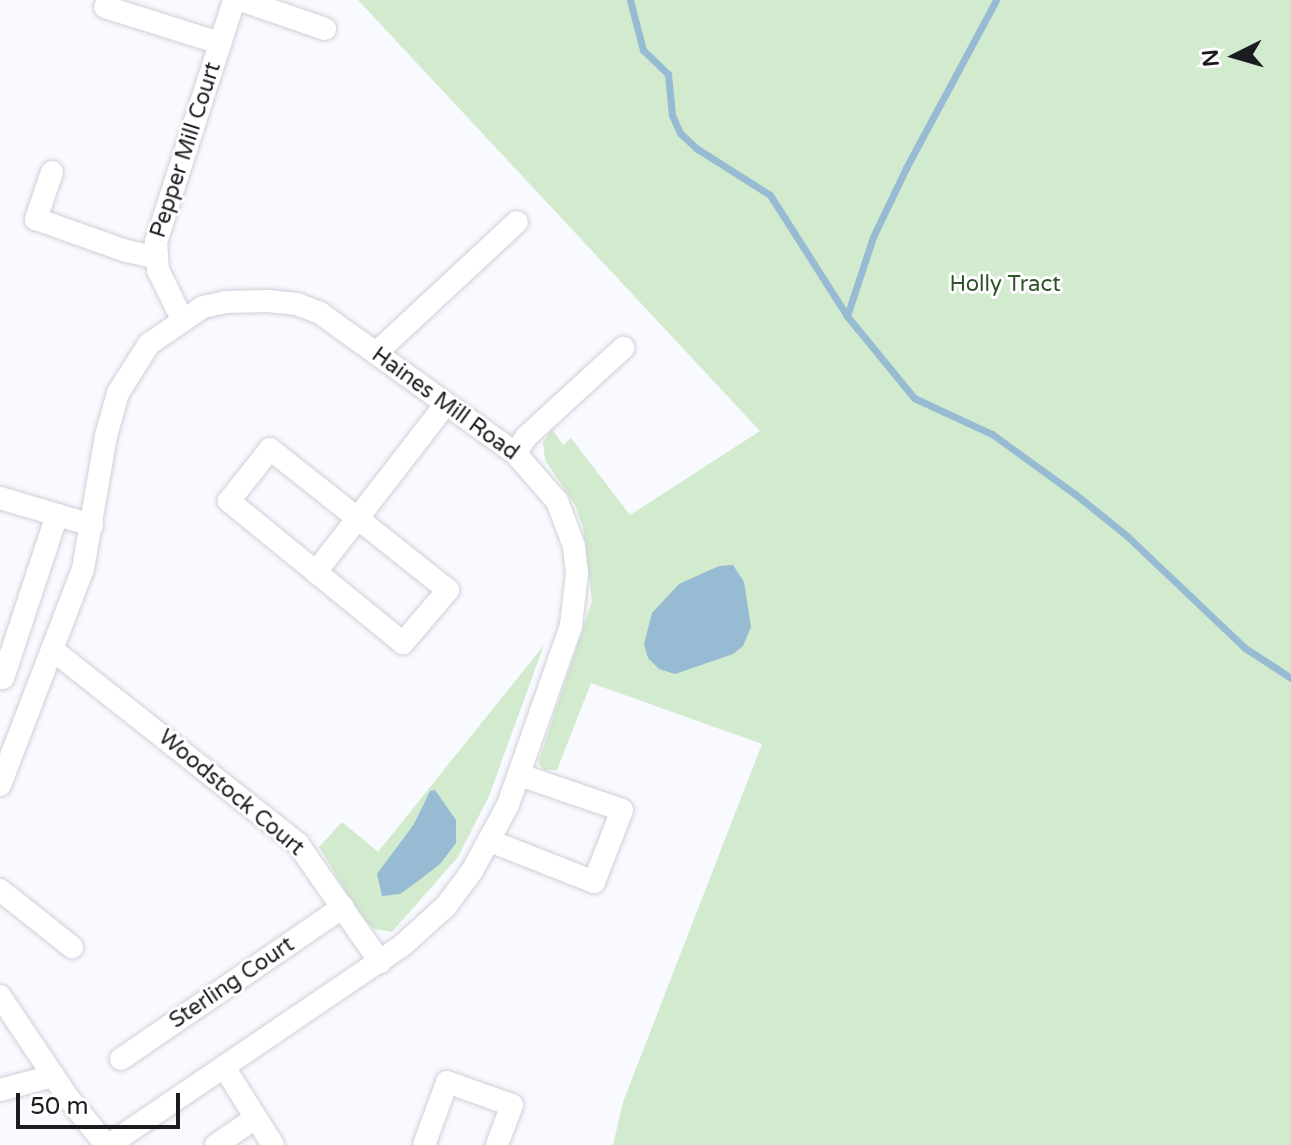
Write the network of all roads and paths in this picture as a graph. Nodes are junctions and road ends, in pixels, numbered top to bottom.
1 (234, 0) edge
2 (241, 0) edge
3 (105, 7) dead end
4 (325, 29) dead end
5 (220, 43) junction
6 (52, 172) dead end
7 (517, 222) dead end
8 (154, 257) junction
9 (182, 319) junction
10 (623, 348) dead end
11 (376, 353) junction
12 (446, 404) junction
13 (515, 453) junction
14 (0, 498) edge
15 (57, 515) junction
16 (360, 517) junction
17 (92, 525) junction
18 (316, 572) junction
19 (54, 651) junction
20 (1, 677) edge
21 (37, 693) junction
22 (520, 775) junction
23 (0, 785) edge
24 (490, 841) junction
25 (0, 890) edge
26 (343, 907) junction
27 (72, 947) dead end
28 (380, 962) junction
29 (0, 996) edge
30 (121, 1059) dead end
31 (224, 1067) junction
32 (53, 1076) junction
33 (0, 1090) edge
34 (254, 1119) junction
35 (108, 1145) edge
36 (216, 1145) edge
37 (273, 1145) edge
38 (424, 1145) edge
39 (497, 1145) edge

1 - 5 street, Pepper Mill Court
2 - 4 street
3 - 5 street, Pepper Mill Court
5 - 8 street, Pepper Mill Court
6 - 8 street, Pepper Mill Court
7 - 11 street
8 - 9 street, Pepper Mill Court
9 - 11 street, Haines Mill Road
9 - 17 street, Haines Mill Road
10 - 13 street
11 - 12 street, Haines Mill Road
12 - 13 street, Haines Mill Road
12 - 16 street
13 - 22 street, Haines Mill Road
14 - 15 street
15 - 17 street
15 - 20 street
16 - 18 street
16 - 18 street
16 - 18 street
17 - 19 street, Haines Mill Road
19 - 21 street, Haines Mill Road
19 - 26 street, Woodstock Court
20 - 21 street
21 - 23 street, Haines Mill Road
22 - 24 street, Haines Mill Road
22 - 24 street
24 - 28 street, Haines Mill Road
25 - 27 street
26 - 28 street, Woodstock Court
26 - 30 street, Sterling Court
28 - 31 street, Haines Mill Road
29 - 32 street, Haines Mill Road
31 - 34 street
31 - 35 street, Haines Mill Road
32 - 33 street
32 - 35 street, Haines Mill Road
34 - 36 street
34 - 37 street
38 - 39 street

